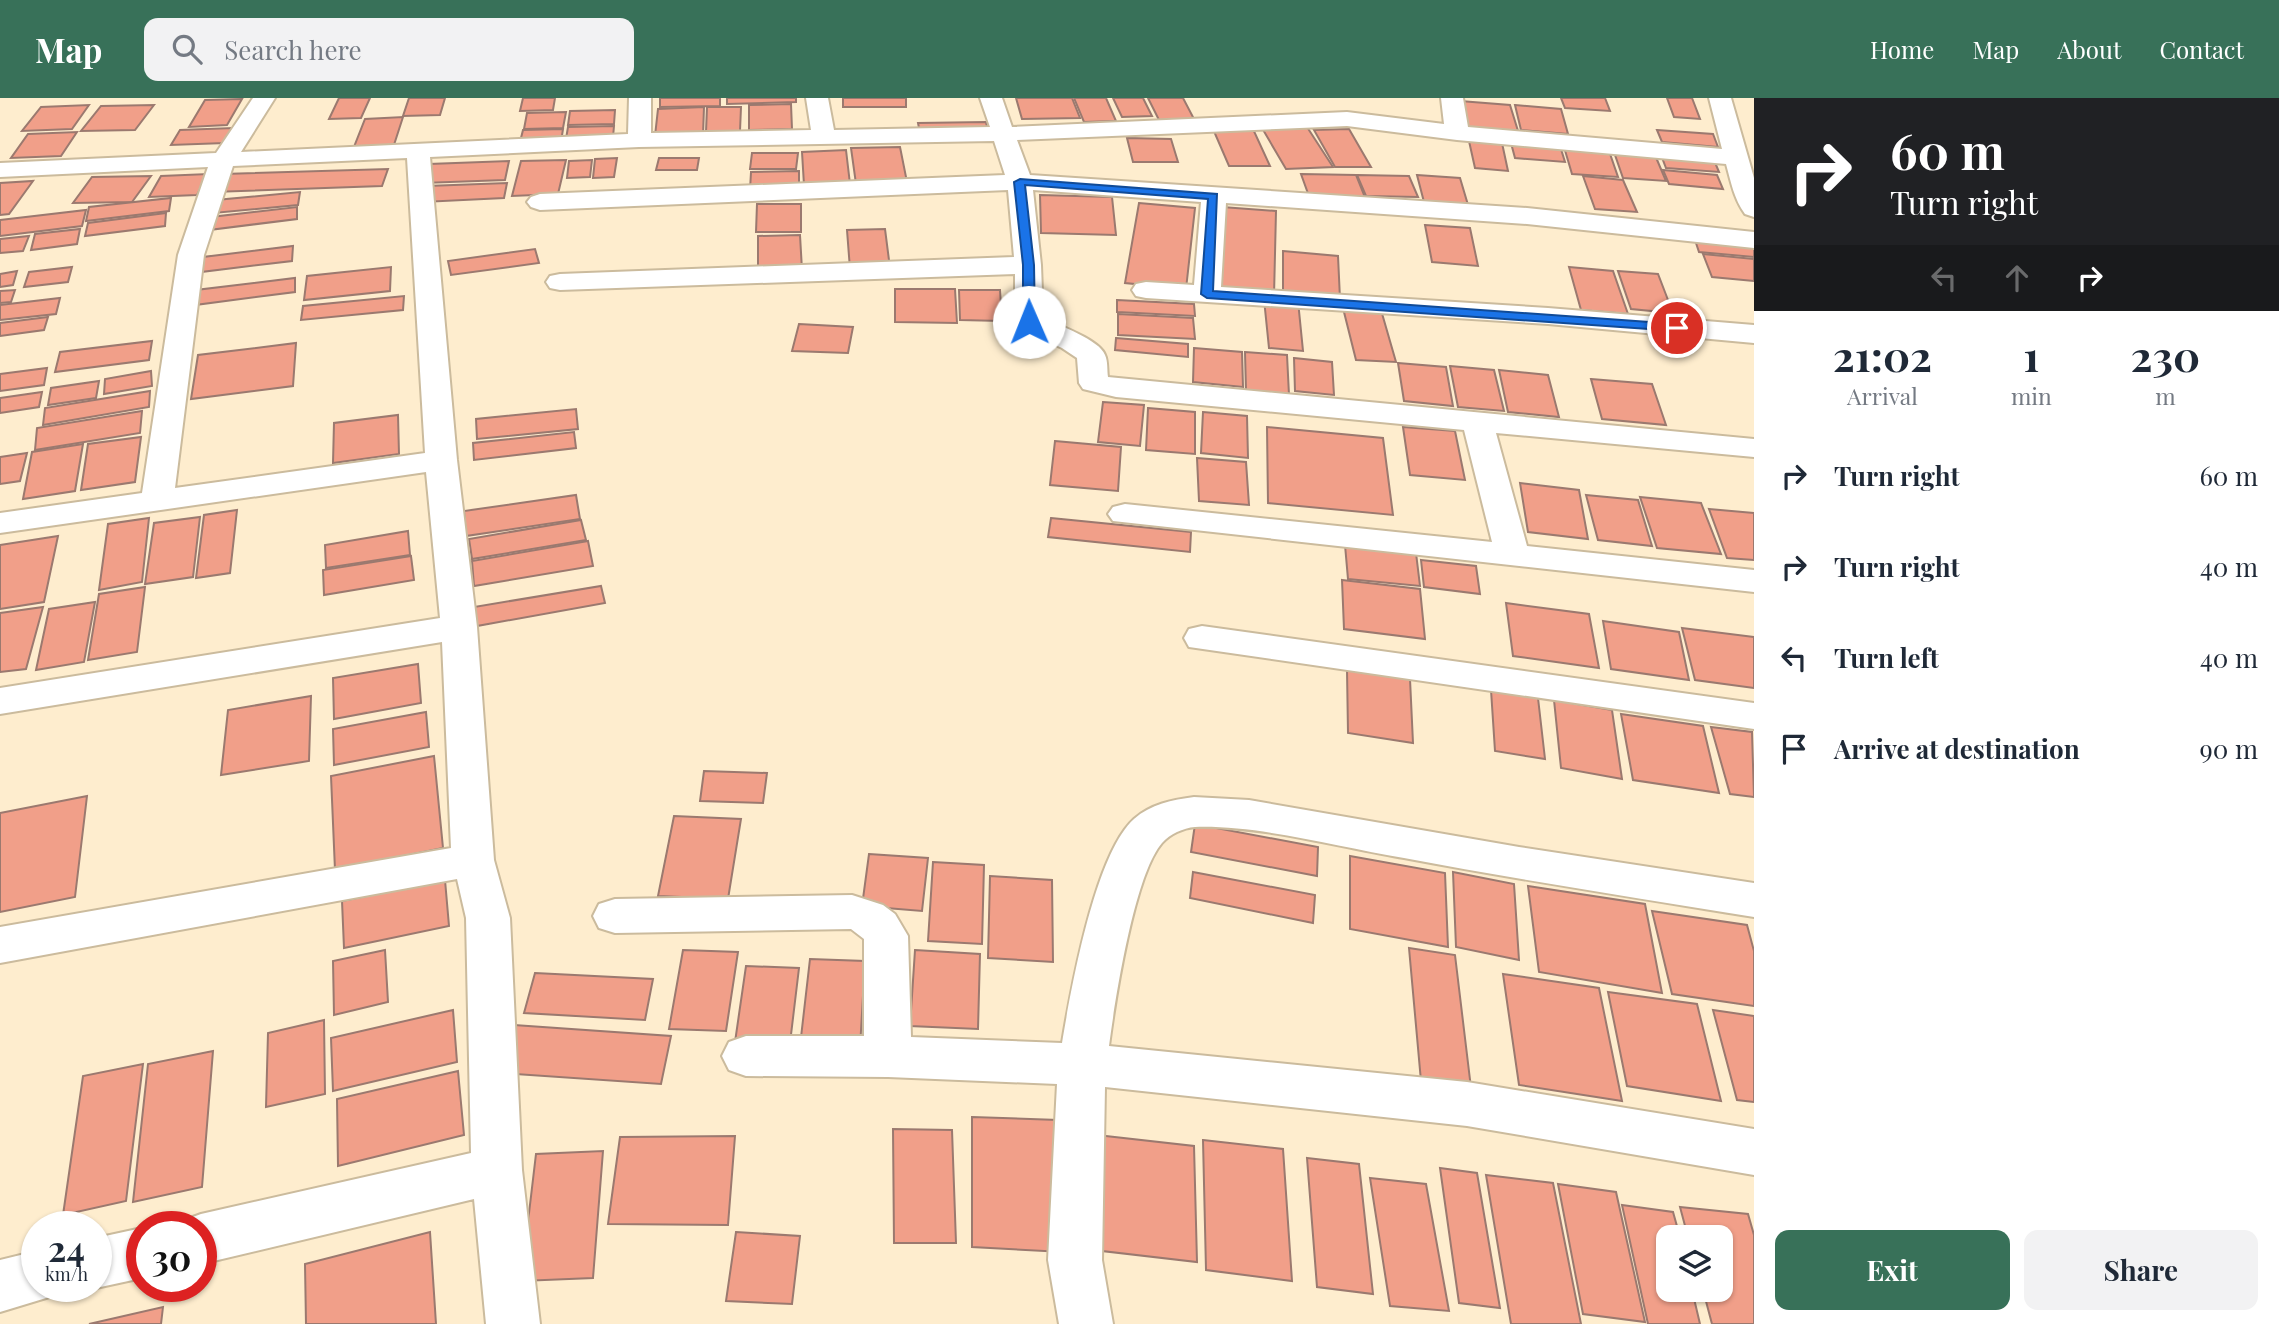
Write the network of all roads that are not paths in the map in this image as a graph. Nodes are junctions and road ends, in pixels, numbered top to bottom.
1 (264, 98) edge
2 (640, 98) edge
3 (817, 98) edge
4 (991, 98) edge
5 (1452, 98) edge
6 (1720, 98) edge
7 (1457, 133) junction
8 (1003, 134) junction
9 (824, 139) junction
10 (639, 140) junction
11 (418, 151) junction
12 (1738, 158) junction
13 (222, 162) junction
14 (0, 170) edge
15 (1020, 182) junction
16 (1214, 196) junction
17 (1751, 198) edge
18 (540, 202) dead end
19 (1754, 240) edge
20 (1028, 265) junction
21 (560, 282) dead end
22 (1146, 290) dead end
23 (1207, 294) junction
24 (1754, 334) edge
25 (1477, 421) junction
26 (1754, 448) edge
27 (440, 460) junction
28 (157, 500) junction
29 (1125, 514) dead end
30 (0, 523) edge
31 (1512, 554) junction
32 (1754, 581) edge
33 (459, 627) junction
34 (1202, 638) dead end
35 (0, 701) edge
36 (1754, 716) edge
37 (473, 860) junction
38 (1754, 900) edge
39 (615, 916) dead end
40 (0, 945) edge
41 (746, 1056) dead end
42 (888, 1057) junction
43 (1082, 1065) junction
44 (1754, 1152) edge
45 (497, 1170) junction
46 (217, 1235) edge
47 (21, 1281) edge
48 (0, 1286) edge
49 (513, 1324) edge
50 (1086, 1324) edge

1 - 13 street
2 - 10 street
3 - 9 street
4 - 8 street
5 - 7 street
6 - 12 street
7 - 8 street
7 - 12 street
8 - 9 street
8 - 15 street
9 - 10 street
10 - 11 street
11 - 13 street
11 - 27 street
12 - 17 street
13 - 14 street
13 - 28 street
15 - 16 street
15 - 18 street
15 - 20 street
16 - 19 street
16 - 23 street
20 - 21 street
20 - 25 street
22 - 23 street
23 - 24 street
25 - 26 street
25 - 31 street
27 - 28 street
27 - 33 street
28 - 30 street
29 - 31 street
31 - 32 street
33 - 35 street
33 - 37 street
34 - 36 street
37 - 40 street
37 - 45 street
38 - 43 street
39 - 42 street
41 - 42 street
42 - 43 street
43 - 44 street
43 - 50 street
45 - 46 street
45 - 49 street
47 - 48 street

